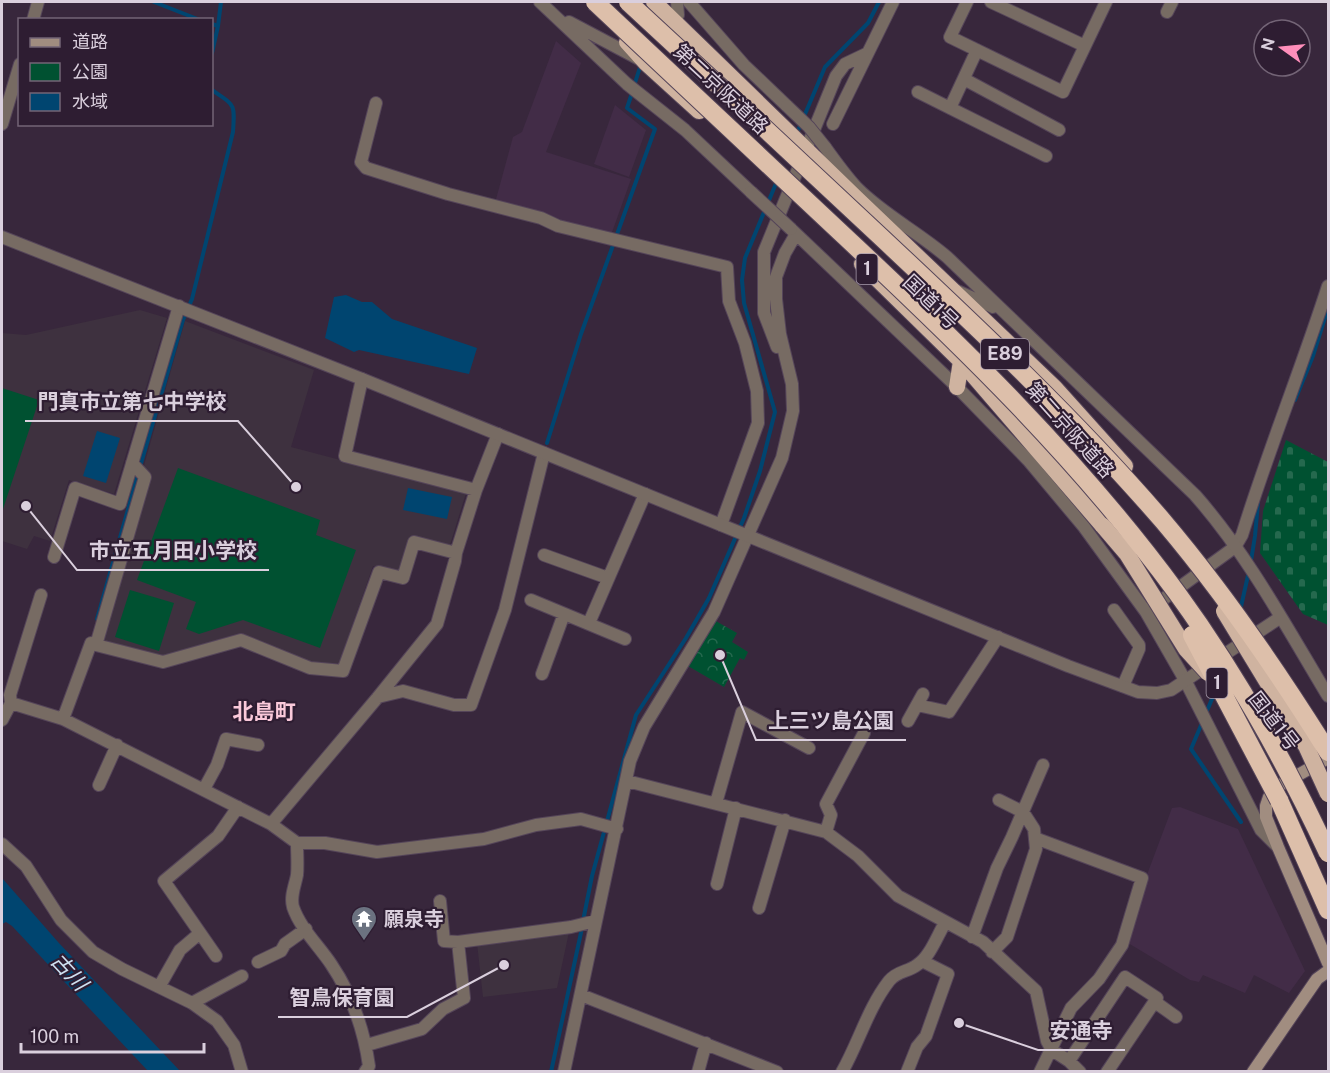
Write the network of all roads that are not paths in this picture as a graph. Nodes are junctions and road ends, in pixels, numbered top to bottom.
1 (38, 2) edge
2 (540, 2) edge
3 (592, 2) edge
4 (628, 2) edge
5 (654, 2) edge
6 (677, 2) edge
7 (689, 2) edge
8 (893, 2) edge
9 (967, 2) edge
10 (991, 2) edge
11 (1106, 2) edge
12 (555, 15) junction
13 (34, 18) edge
14 (675, 22) junction
15 (1085, 46) junction
16 (977, 50) junction
17 (866, 54) junction
18 (645, 62) junction
19 (18, 71) edge
20 (964, 79) junction
21 (918, 92) dead end
22 (376, 103) dead end
23 (950, 108) junction
24 (2, 124) edge
25 (833, 124) dead end
26 (1059, 130) dead end
27 (798, 142) junction
28 (1046, 156) dead end
29 (780, 186) junction
30 (794, 232) junction
31 (2, 237) edge
32 (1329, 286) edge
33 (950, 287) junction
34 (179, 306) junction
35 (1002, 311) junction
36 (961, 361) junction
37 (362, 379) junction
38 (792, 384) junction
39 (957, 387) junction
40 (498, 434) junction
41 (544, 453) junction
42 (132, 463) junction
43 (1073, 464) junction
44 (476, 490) junction
45 (645, 494) junction
46 (726, 527) junction
47 (746, 535) junction
48 (1235, 547) junction
49 (456, 553) junction
50 (544, 555) dead end
51 (54, 557) dead end
52 (1201, 572) junction
53 (608, 578) junction
54 (41, 595) dead end
55 (531, 600) dead end
56 (1152, 608) junction
57 (1114, 610) dead end
58 (564, 614) junction
59 (1281, 617) junction
60 (589, 623) junction
61 (998, 637) junction
62 (625, 639) dead end
63 (1241, 643) junction
64 (96, 645) junction
65 (1203, 668) junction
66 (542, 674) dead end
67 (1185, 680) junction
68 (1123, 686) junction
69 (1329, 696) edge
70 (378, 697) junction
71 (11, 703) junction
72 (63, 719) junction
73 (2, 720) edge
74 (908, 721) dead end
75 (864, 734) dead end
76 (258, 745) dead end
77 (117, 746) junction
78 (809, 748) dead end
79 (1329, 752) edge
80 (1329, 758) edge
81 (1043, 765) dead end
82 (627, 781) junction
83 (99, 785) dead end
84 (204, 789) junction
85 (1329, 794) edge
86 (999, 800) dead end
87 (716, 803) junction
88 (238, 807) junction
89 (736, 808) junction
90 (1023, 812) junction
91 (785, 820) junction
92 (271, 824) junction
93 (614, 829) junction
94 (826, 832) junction
95 (1035, 838) junction
96 (1329, 842) edge
97 (297, 843) junction
98 (2, 844) edge
99 (1278, 846) junction
100 (1329, 853) edge
101 (717, 884) dead end
102 (440, 901) dead end
103 (759, 908) dead end
104 (1329, 910) edge
105 (591, 922) junction
106 (945, 923) junction
107 (306, 929) junction
108 (200, 933) junction
109 (972, 937) junction
110 (458, 942) junction
111 (993, 952) junction
112 (216, 956) dead end
113 (922, 961) junction
114 (258, 962) dead end
115 (1329, 963) edge
116 (1329, 970) edge
117 (242, 976) dead end
118 (159, 987) junction
119 (581, 995) junction
120 (1155, 1002) junction
121 (192, 1003) junction
122 (1176, 1017) dead end
123 (706, 1043) junction
124 (367, 1045) junction
125 (1052, 1050) junction
126 (1069, 1061) junction
127 (242, 1071) edge
128 (365, 1071) edge
129 (564, 1071) edge
130 (698, 1071) edge
131 (777, 1071) edge
132 (842, 1071) edge
133 (907, 1071) edge
134 (1040, 1071) edge
135 (1080, 1071) edge
136 (1107, 1071) edge
137 (1253, 1071) edge

1 - 13 street
2 - 12 street
3 - 18 highway, 国道1号 / 1
3 - 43 highway, 第二京阪道路 / E89, bridge
4 - 79 highway, 第二京阪道路 / E89, bridge
5 - 14 highway, 国道1号 / 1
6 - 14 street
7 - 35 street, bridge
8 - 17 street
9 - 16 street
10 - 15 street
11 - 15 street
12 - 18 street
12 - 30 street, bridge
14 - 27 highway, 国道1号 / 1
15 - 16 street
16 - 20 street
17 - 25 street
17 - 27 street
18 - 29 highway, 国道1号 / 1
19 - 24 street
20 - 23 street
20 - 26 street
21 - 23 street
22 - 46 street
23 - 28 street
27 - 29 street
27 - 33 highway, 国道1号 / 1
29 - 36 highway, 国道1号 / 1
29 - 38 street
30 - 38 street
30 - 39 street
31 - 34 street
32 - 48 street
33 - 35 street
33 - 52 highway, 国道1号 / 1, bridge
34 - 37 street
34 - 42 street
35 - 48 street
36 - 39 highway
36 - 56 highway, 国道1号 / 1, bridge
37 - 40 street
37 - 44 street
38 - 47 street
39 - 56 street
40 - 41 street
40 - 44 street
41 - 45 street
41 - 70 street
42 - 51 street
42 - 64 street
43 - 100 highway, 第二京阪道路 / E89, bridge
43 - 104 highway, bridge
44 - 49 street
45 - 46 street
45 - 53 street
46 - 47 street
47 - 61 street
47 - 82 street
48 - 52 street
48 - 59 street
49 - 64 street
49 - 70 street
50 - 53 street
52 - 56 street
52 - 63 highway, 国道1号 / 1, bridge
53 - 60 street
54 - 71 street
55 - 58 street
56 - 65 highway, 国道1号 / 1, bridge
56 - 67 street
57 - 68 street
58 - 60 street
58 - 66 street
59 - 63 street
59 - 69 street
60 - 62 street
61 - 68 street
61 - 74 street
63 - 65 street
63 - 85 highway, 国道1号 / 1, bridge
64 - 72 street
65 - 67 street
65 - 96 highway, 国道1号 / 1, bridge
67 - 68 street
67 - 99 street
70 - 92 street
71 - 72 street
71 - 73 street
72 - 77 street
75 - 94 street
76 - 84 street
77 - 83 street
77 - 84 street
78 - 87 street
80 - 99 main road
81 - 90 street
82 - 87 street
82 - 93 street
84 - 88 street
86 - 90 street
87 - 89 street
88 - 92 street
88 - 108 street
89 - 91 street
89 - 101 street
90 - 95 street
90 - 109 street
91 - 94 street
91 - 103 street
92 - 97 street
93 - 97 street
93 - 105 street
94 - 106 street
95 - 111 street
95 - 125 street
97 - 107 street
98 - 118 street
99 - 115 main road
102 - 110 street
105 - 110 street
105 - 119 street
106 - 109 street
106 - 113 street
107 - 114 street
107 - 124 street
108 - 112 street
108 - 118 street
109 - 111 street
110 - 124 street
111 - 125 street
113 - 132 street
113 - 133 street
116 - 137 main road
117 - 121 street
118 - 121 street
119 - 123 street
119 - 129 street
120 - 122 street
120 - 126 street
120 - 136 street
121 - 127 street
123 - 130 street
123 - 131 street
124 - 128 street
125 - 126 street
125 - 134 street
126 - 135 street

